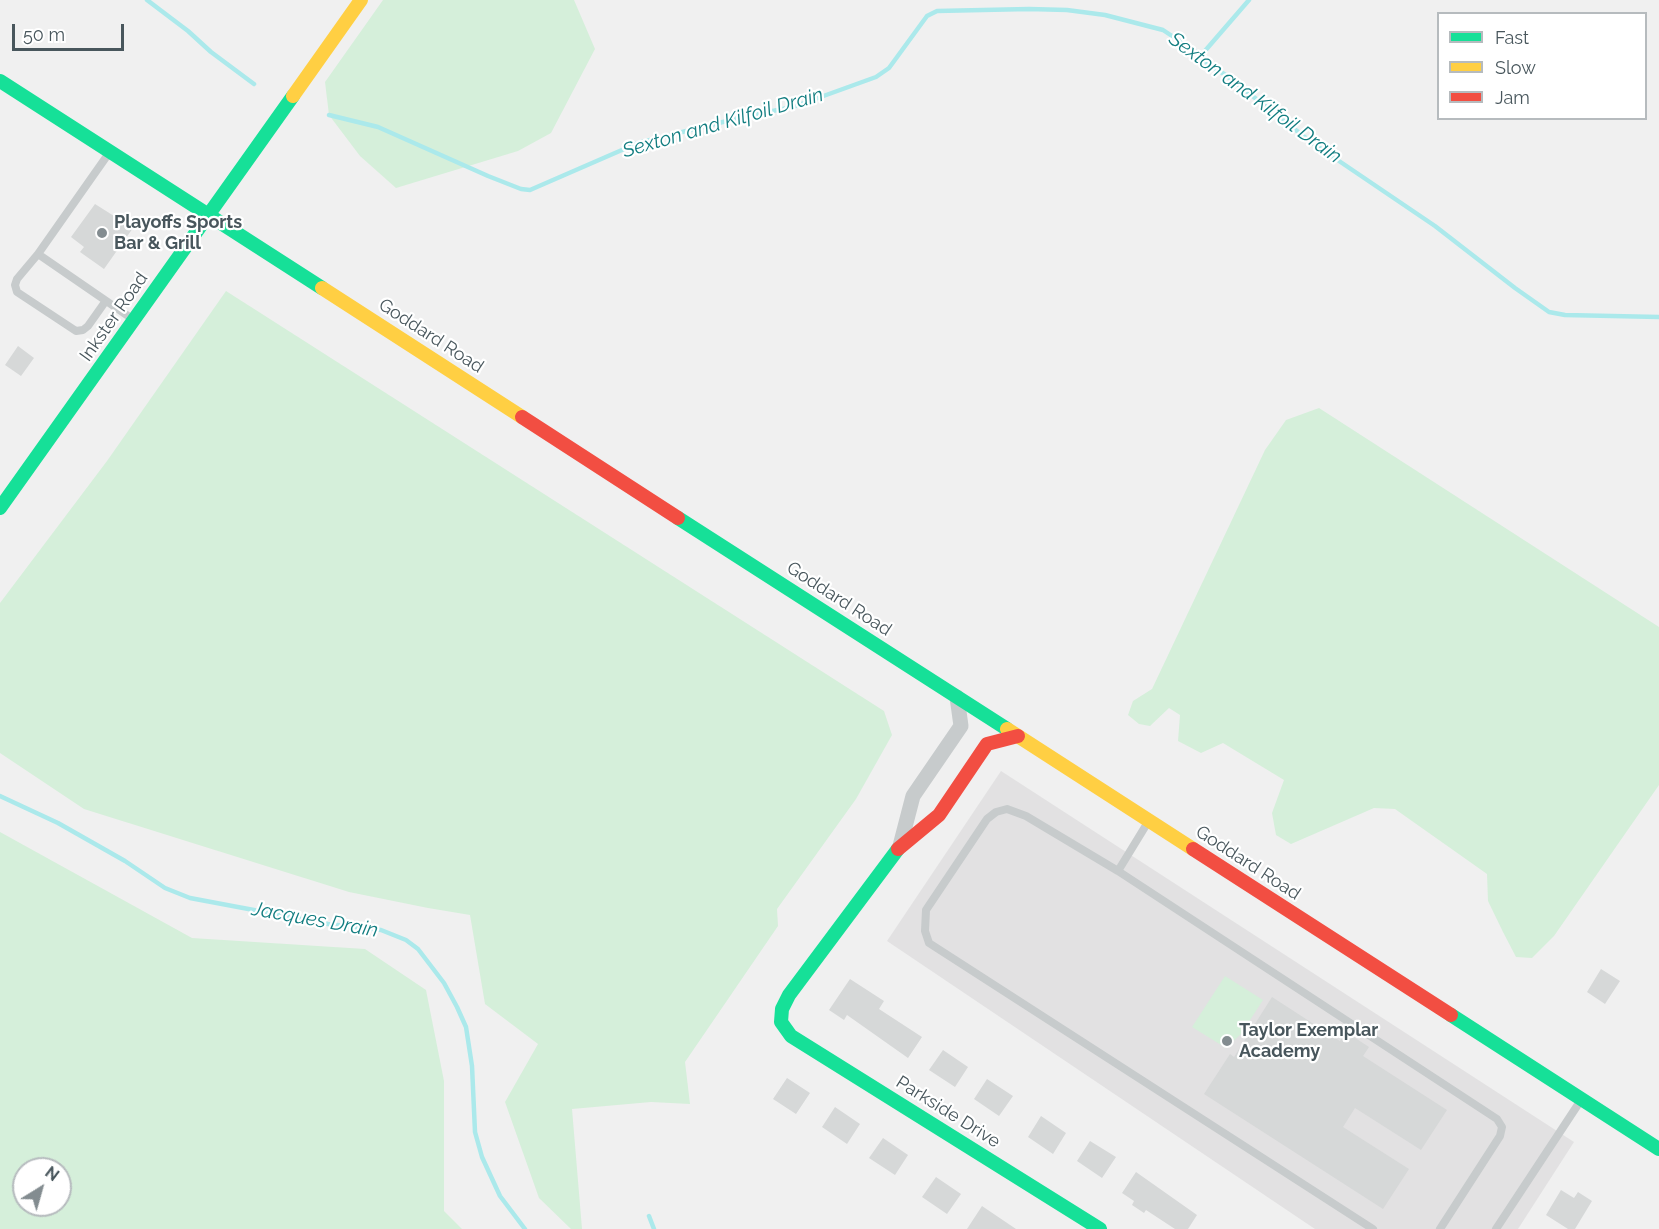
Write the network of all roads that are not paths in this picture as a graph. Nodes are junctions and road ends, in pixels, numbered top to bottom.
1 (361, 0) edge
2 (0, 81) edge
3 (110, 152) junction
4 (209, 214) junction
5 (38, 254) junction
6 (105, 302) junction
7 (134, 320) junction
8 (0, 508) edge
9 (957, 697) junction
10 (1018, 736) junction
11 (1149, 820) junction
12 (900, 846) junction
13 (1118, 871) junction
14 (1581, 1099) junction
15 (1659, 1149) edge
16 (1100, 1229) edge
17 (1373, 1229) edge
18 (1440, 1229) edge
19 (1496, 1229) edge

1 - 4 main road, Inkster Road
2 - 3 main road, Goddard Road
3 - 4 main road, Goddard Road
3 - 5 lane
4 - 7 main road, Inkster Road
4 - 9 main road, Goddard Road
5 - 6 lane
5 - 6 lane
6 - 7 lane
7 - 8 main road, Inkster Road
9 - 10 main road, Goddard Road
9 - 12 street
10 - 11 main road, Goddard Road
10 - 12 main road
11 - 13 lane
11 - 14 main road, Goddard Road
12 - 16 main road, Parkside Drive
13 - 17 lane
13 - 18 lane
14 - 15 main road, Goddard Road
14 - 19 lane

